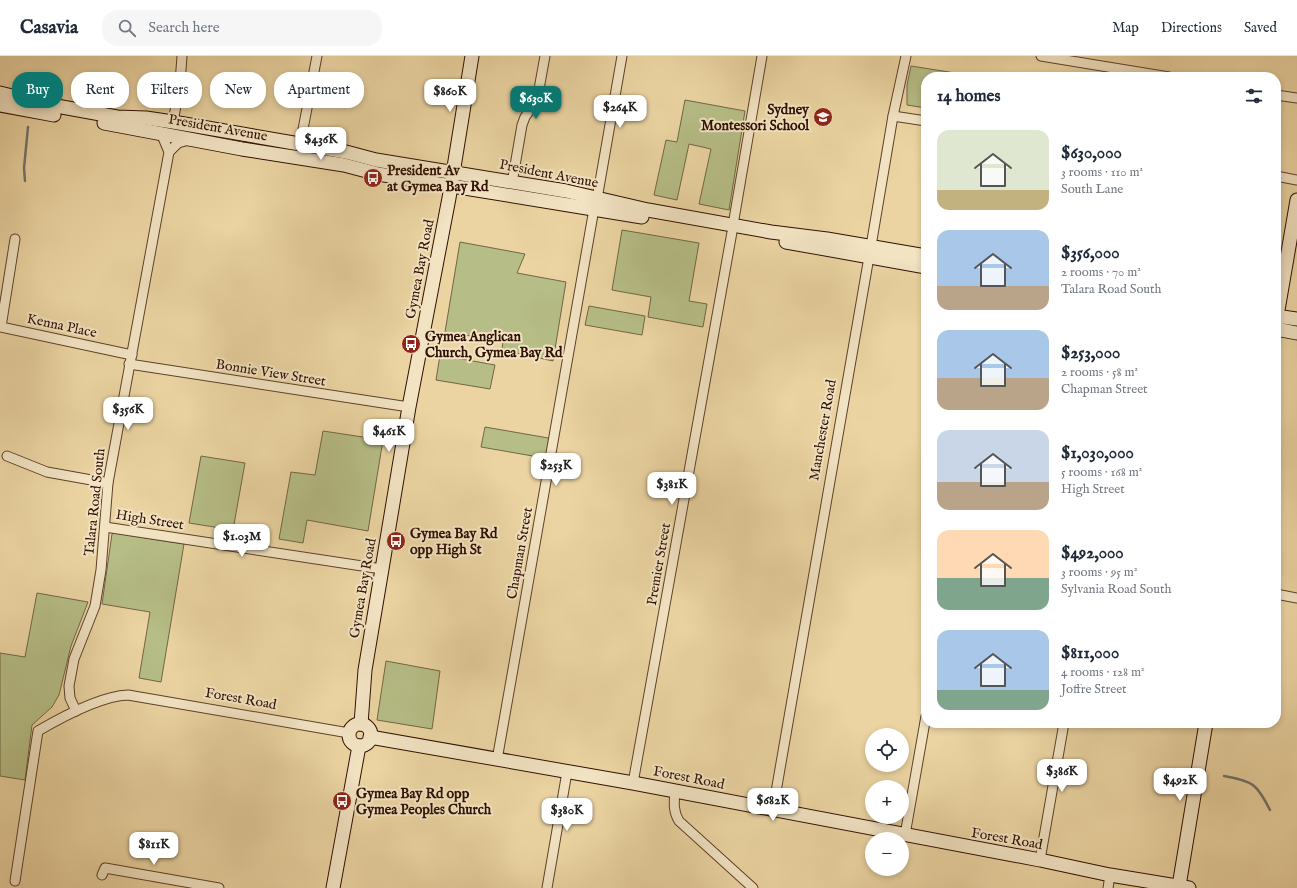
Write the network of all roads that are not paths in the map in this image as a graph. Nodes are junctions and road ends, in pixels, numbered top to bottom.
1 (182, 56) edge
2 (316, 56) edge
3 (472, 56) edge
4 (545, 56) edge
5 (622, 56) edge
6 (762, 56) edge
7 (906, 56) edge
8 (1041, 56) edge
9 (1139, 72) edge
10 (0, 93) edge
11 (1281, 96) edge
12 (1297, 98) edge
13 (0, 105) edge
14 (893, 116) junction
15 (921, 120) edge
16 (173, 122) junction
17 (161, 133) junction
18 (192, 139) junction
19 (242, 149) junction
20 (299, 151) junction
21 (169, 152) junction
22 (453, 173) junction
23 (1281, 177) edge
24 (1297, 180) edge
25 (512, 183) junction
26 (451, 186) junction
27 (1297, 200) edge
28 (596, 204) junction
29 (732, 229) junction
30 (15, 239) dead end
31 (870, 251) junction
32 (921, 256) edge
33 (921, 266) edge
34 (1281, 294) edge
35 (1297, 319) edge
36 (1281, 322) edge
37 (1281, 325) edge
38 (1297, 332) edge
39 (131, 359) junction
40 (409, 407) junction
41 (6, 456) dead end
42 (108, 483) junction
43 (105, 527) junction
44 (382, 569) junction
45 (1281, 595) edge
46 (1297, 598) edge
47 (76, 711) junction
48 (361, 724) junction
49 (924, 728) edge
50 (1063, 728) edge
51 (1205, 728) edge
52 (349, 733) junction
53 (370, 738) junction
54 (359, 746) junction
55 (497, 760) junction
56 (567, 772) junction
57 (633, 783) junction
58 (675, 791) junction
59 (773, 810) junction
60 (889, 832) edge
61 (906, 832) edge
62 (909, 836) edge
63 (1040, 860) junction
64 (102, 869) dead end
65 (1110, 875) junction
66 (15, 881) dead end
67 (1184, 887) edge
68 (219, 888) edge
69 (333, 888) edge
70 (547, 888) edge
71 (753, 888) edge
72 (1108, 888) edge

1 - 16 street
2 - 20 street
3 - 22 street, Gymea Bay Road
4 - 25 street
5 - 28 street, Chapman Street
6 - 29 street, Premier Street
7 - 14 street, Manchester Road
8 - 9 street
10 - 16 street, President Avenue
11 - 12 street
13 - 17 street, President Avenue
14 - 15 street
14 - 31 street, Manchester Road
16 - 19 street
16 - 20 street, President Avenue
17 - 18 street, President Avenue
17 - 21 street
18 - 19 street, President Avenue
18 - 21 street
19 - 20 street, President Avenue
20 - 22 street, President Avenue
20 - 26 street, President Avenue
21 - 39 street, Talara Road South
22 - 25 street, President Avenue
22 - 26 street, Gymea Bay Road
23 - 24 street
25 - 28 street, President Avenue
26 - 28 street, President Avenue
26 - 40 street, Gymea Bay Road
27 - 34 street
28 - 29 street, President Avenue
28 - 55 street, Chapman Street
29 - 31 street, President Avenue
29 - 57 street, Premier Street
30 - 39 street, Kenna Place
31 - 32 street, President Avenue
31 - 33 street, President Avenue
31 - 59 street, Manchester Road
35 - 36 street
37 - 38 street
39 - 40 street, Bonnie View Street
39 - 42 street, Talara Road South
40 - 44 street, Gymea Bay Road
41 - 42 street
42 - 43 street, Talara Road South
43 - 44 street, High Street
43 - 47 street, Talara Road South
44 - 48 street, Gymea Bay Road
45 - 46 street
47 - 52 street, Forest Road
47 - 66 street, Forest Road
48 - 52 street
48 - 53 street
49 - 61 street
50 - 63 street
51 - 67 street
52 - 54 street
53 - 54 street
53 - 55 street, Forest Road
54 - 69 street
55 - 56 street, Forest Road
56 - 57 street, Forest Road
56 - 70 street
57 - 58 street, Forest Road
58 - 59 street, Forest Road
58 - 71 street
59 - 60 street, Forest Road
62 - 63 street, Forest Road
63 - 65 street, Forest Road
64 - 68 street
65 - 67 street, Forest Road
65 - 72 street

